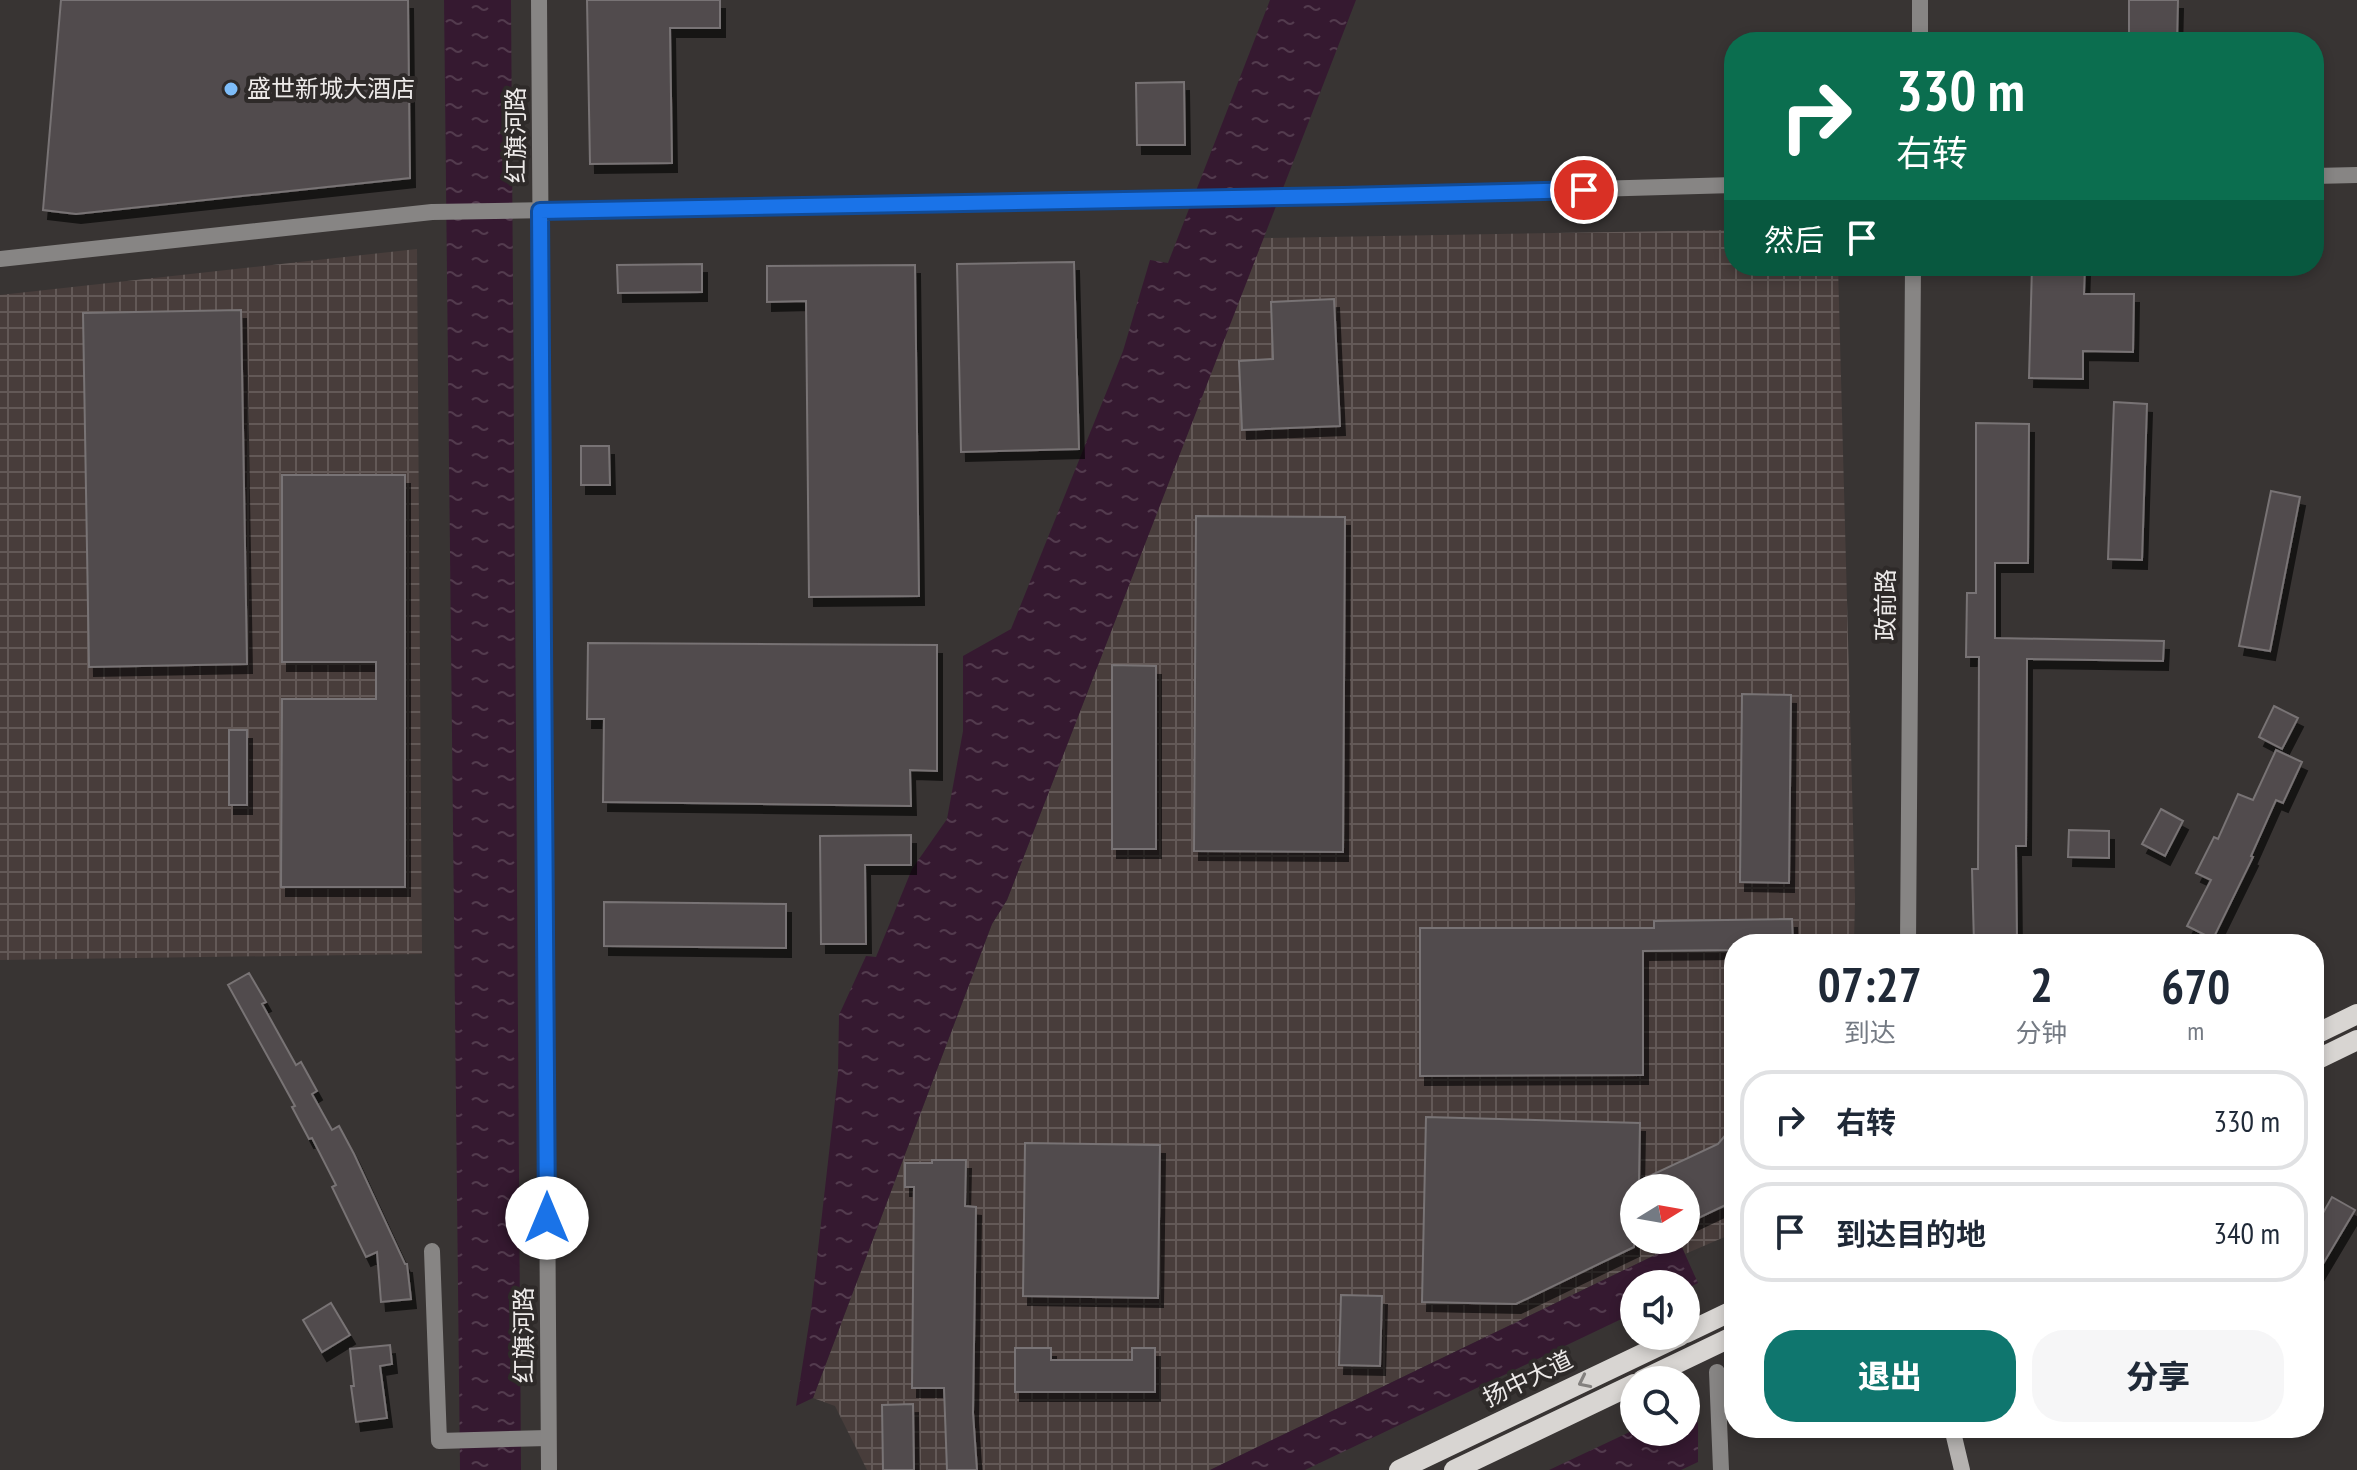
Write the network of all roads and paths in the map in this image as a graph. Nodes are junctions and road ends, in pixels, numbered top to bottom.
1 (539, 0) edge
2 (1920, 0) edge
3 (1920, 32) edge
4 (2357, 175) edge
5 (2324, 176) edge
6 (1724, 185) edge
7 (534, 211) junction
8 (0, 259) edge
9 (1913, 276) edge
10 (1908, 934) edge
11 (2357, 1014) edge
12 (2324, 1030) edge
13 (2357, 1040) edge
14 (2324, 1056) edge
15 (432, 1251) dead end
16 (1724, 1315) edge
17 (1700, 1326) edge
18 (1724, 1341) edge
19 (1651, 1350) edge
20 (1671, 1366) edge
21 (1717, 1372) dead end
22 (1620, 1391) edge
23 (548, 1438) junction
24 (1954, 1438) edge
25 (549, 1470) edge
26 (1399, 1470) edge
27 (1454, 1470) edge
28 (1721, 1470) edge
29 (1962, 1470) edge

1 - 7 street, 红旗河路
2 - 3 street
4 - 5 street
6 - 7 street
7 - 8 street
7 - 23 street, 红旗河路
9 - 10 street, 政前路
11 - 12 main road
13 - 14 main road
15 - 23 street
16 - 17 main road
18 - 20 main road
19 -> 26 main road, 扬中大道
21 - 28 street
22 - 27 main road, 扬中大道
23 - 25 street, 红旗河路
24 - 29 main road

